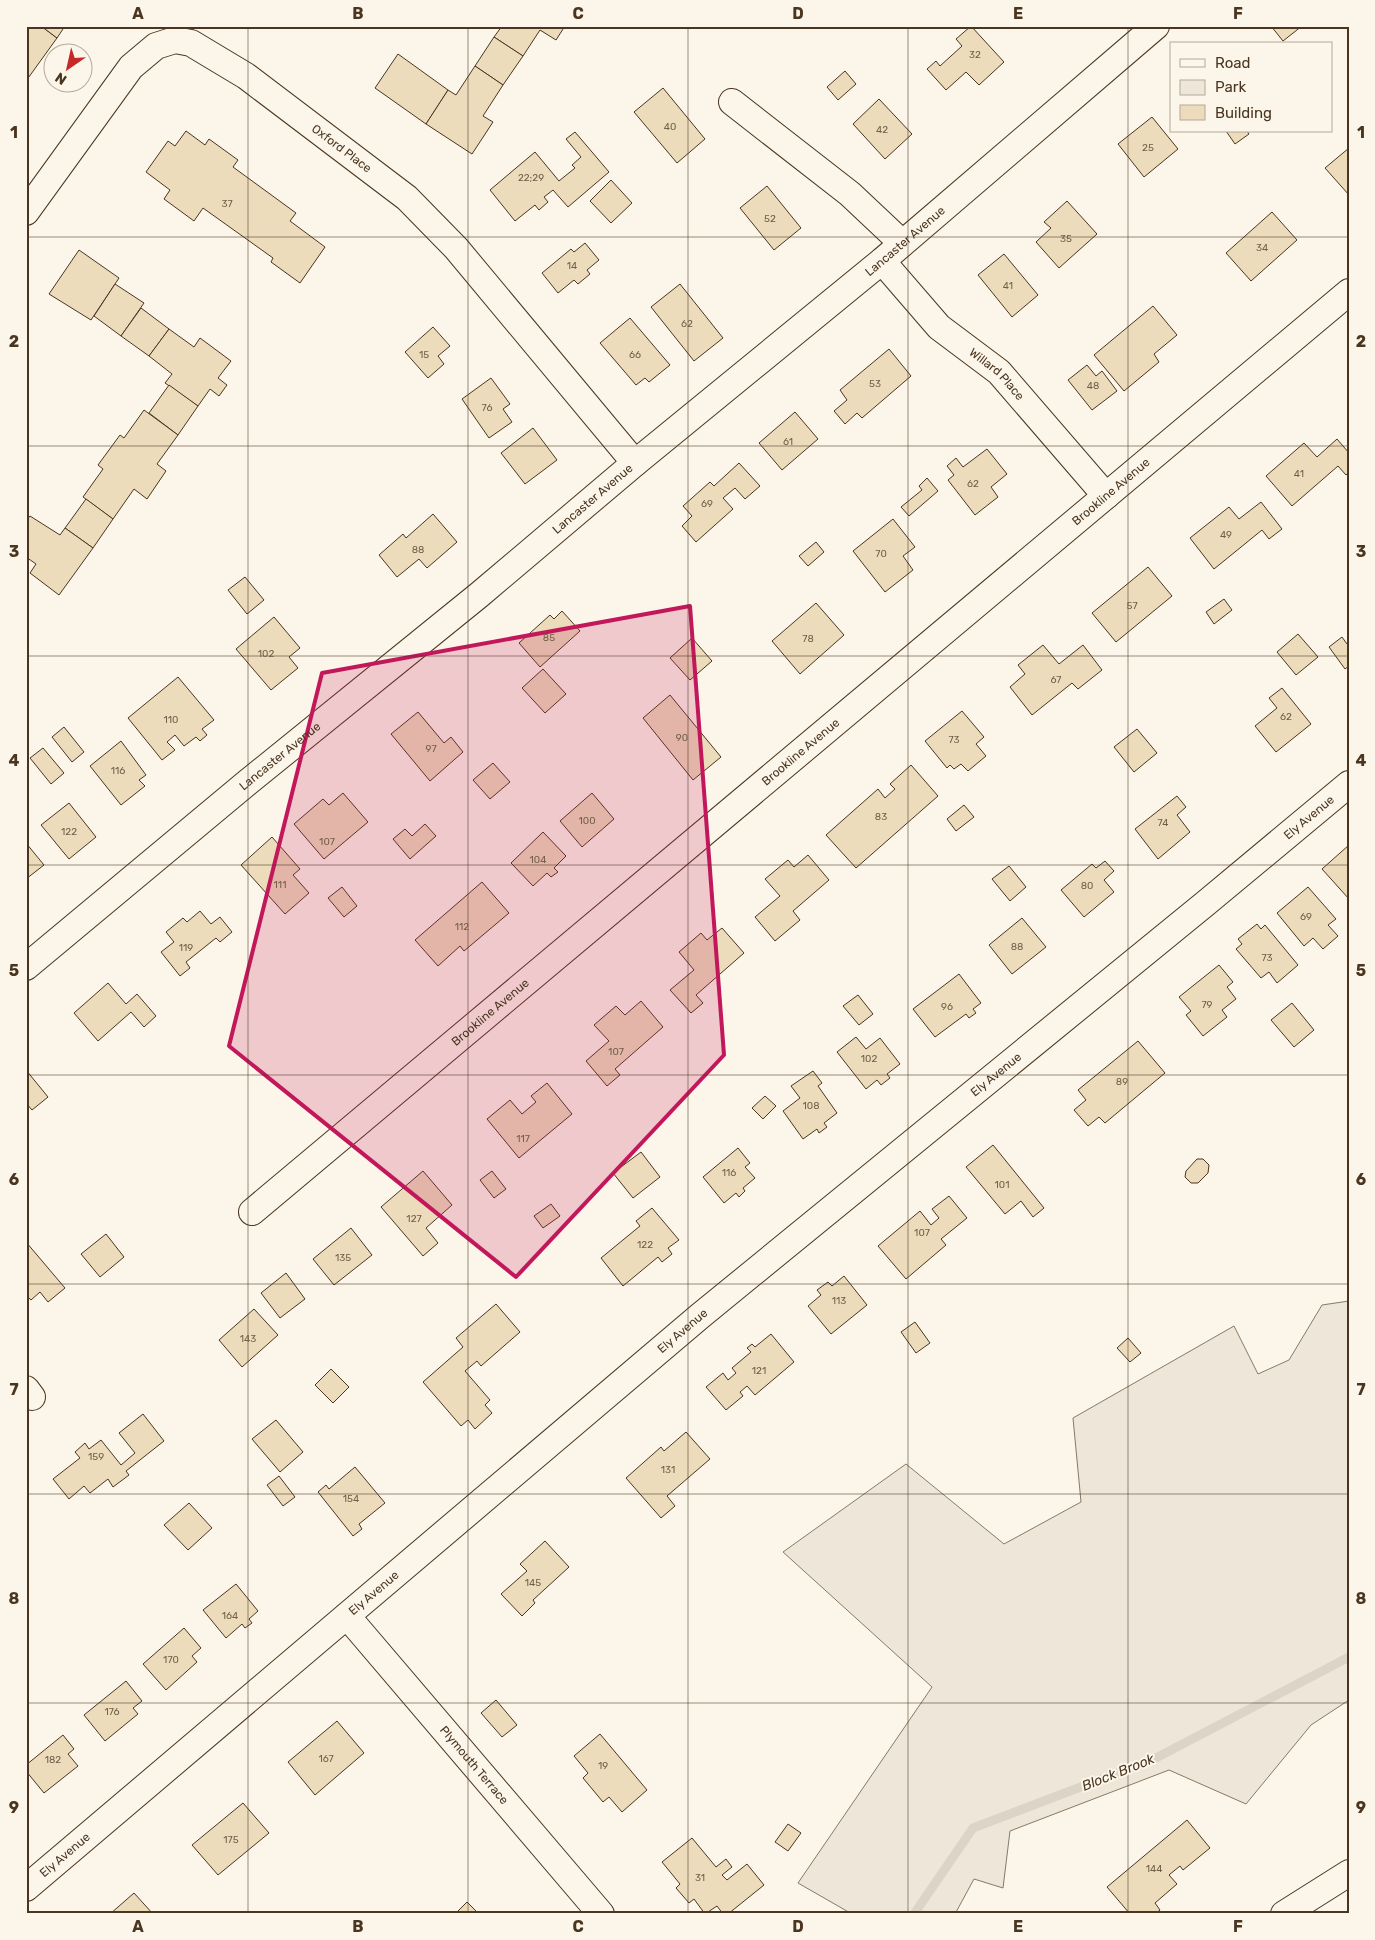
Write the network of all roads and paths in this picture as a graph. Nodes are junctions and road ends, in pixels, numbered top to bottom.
1 (1156, 26) edge
2 (732, 102) dead end
3 (26, 212) edge
4 (902, 243) junction
5 (882, 261) junction
6 (1349, 292) edge
7 (635, 463) junction
8 (1106, 496) junction
9 (1349, 784) edge
10 (26, 967) edge
11 (252, 1212) dead end
12 (347, 1616) junction
13 (1349, 1873) edge
14 (26, 1888) edge
15 (601, 1914) edge
16 (1284, 1914) edge

1 - 4 street, Lancaster Avenue
2 - 4 street
3 - 7 street, Oxford Place
4 - 5 street, Lancaster Avenue
5 - 7 street, Lancaster Avenue
5 - 8 street, Willard Place
6 - 8 street, Brookline Avenue
7 - 10 street, Lancaster Avenue
8 - 11 street, Brookline Avenue
9 - 12 street, Ely Avenue
12 - 14 street, Ely Avenue
12 - 15 street, Plymouth Terrace
13 - 16 street

